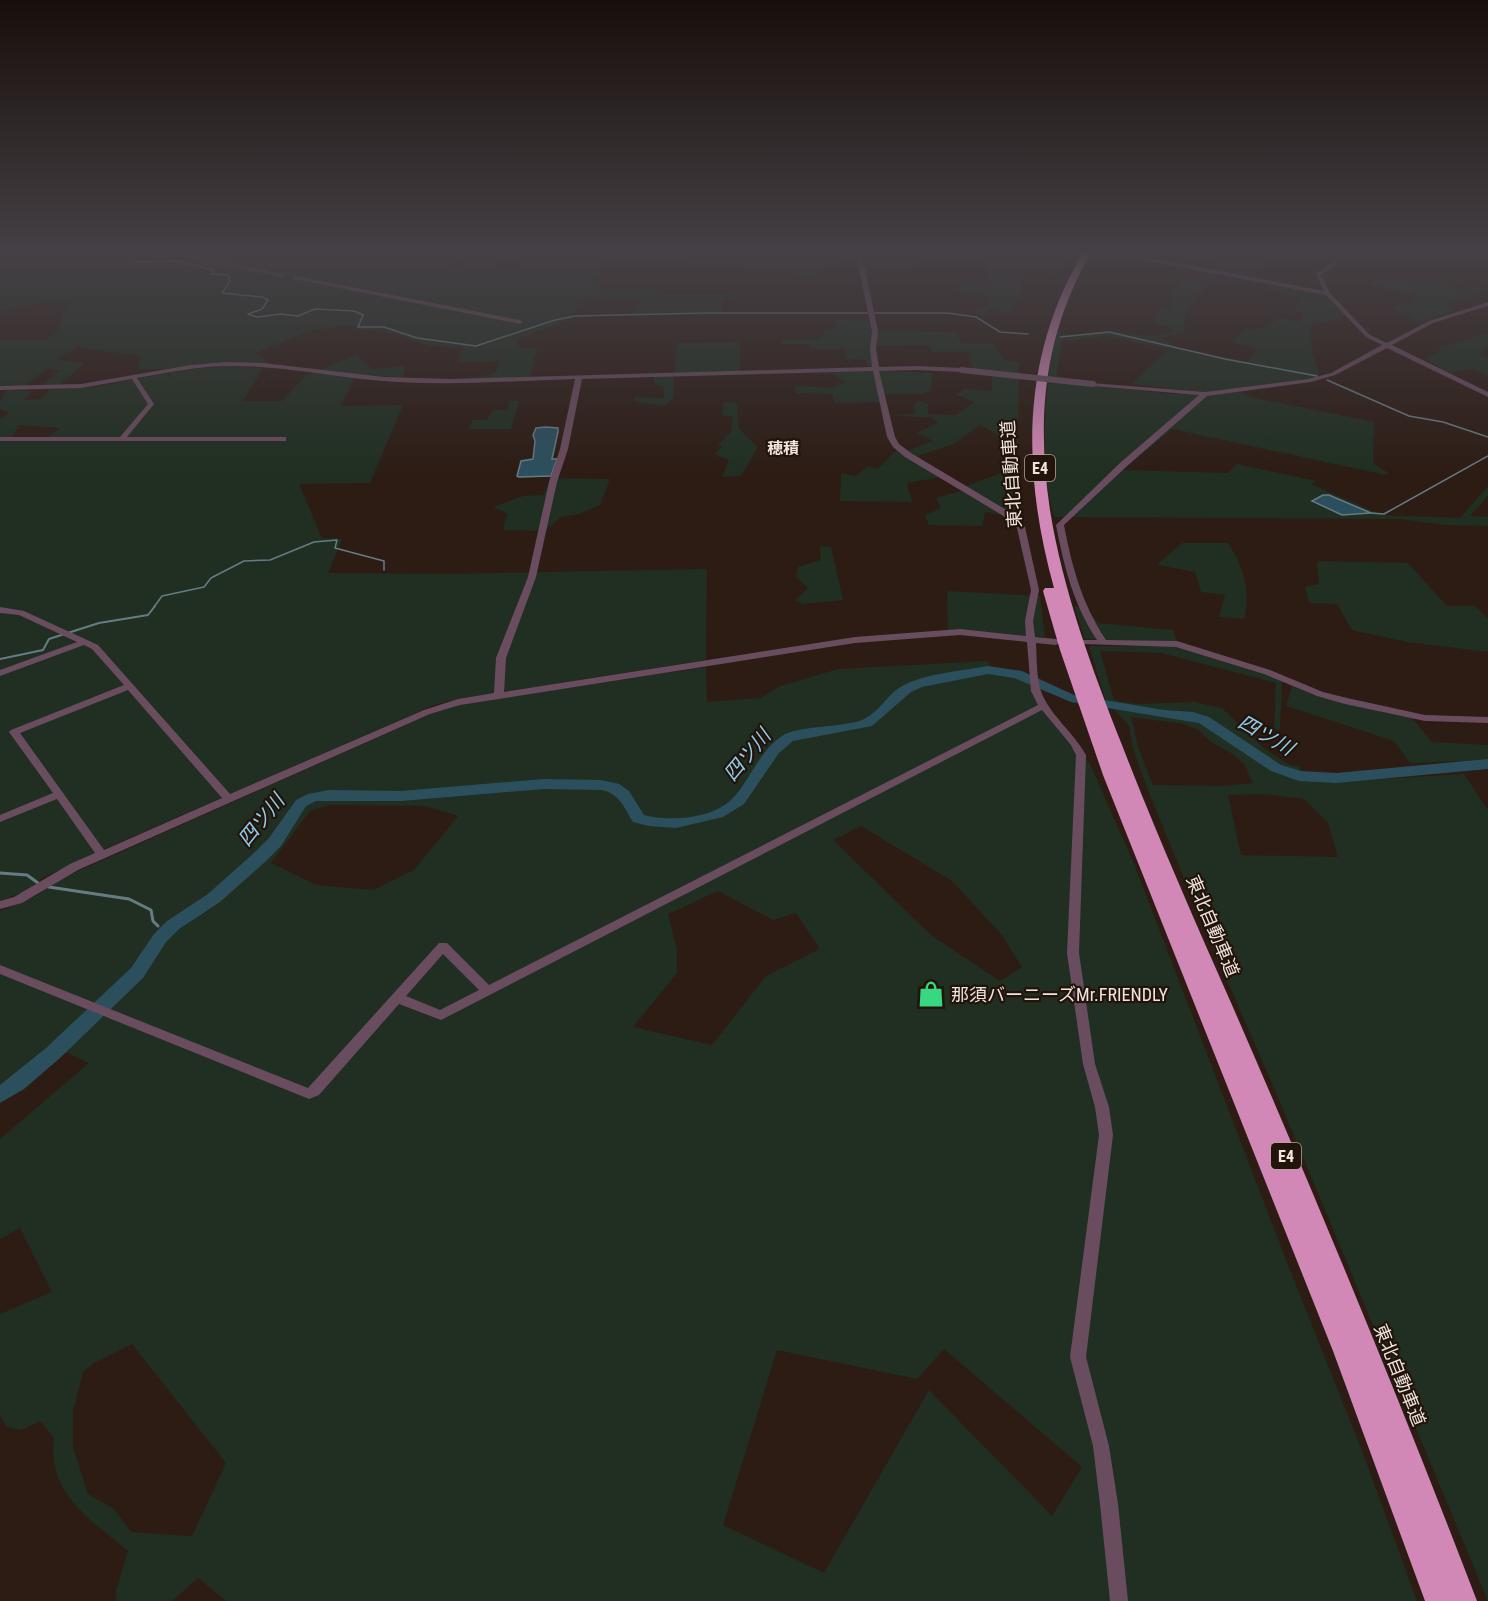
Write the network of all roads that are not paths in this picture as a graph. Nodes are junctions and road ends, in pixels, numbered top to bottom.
1 (874, 326) edge
2 (1044, 326) edge
3 (1054, 326) edge
4 (1358, 326) edge
5 (1424, 326) edge
6 (1387, 344) junction
7 (876, 369) junction
8 (579, 377) junction
9 (134, 378) junction
10 (0, 388) edge
11 (1205, 394) junction
12 (1488, 394) edge
13 (122, 439) junction
14 (283, 439) dead end
15 (0, 440) edge
16 (0, 610) edge
17 (1032, 641) junction
18 (85, 642) junction
19 (1056, 642) dead end
20 (1086, 642) dead end
21 (1103, 642) junction
22 (0, 673) edge
23 (128, 687) junction
24 (1086, 688) junction
25 (499, 695) junction
26 (1043, 706) junction
27 (1095, 713) junction
28 (1488, 720) edge
29 (58, 795) junction
30 (229, 800) junction
31 (0, 819) edge
32 (102, 855) junction
33 (0, 905) edge
34 (0, 969) edge
35 (488, 991) junction
36 (397, 998) junction
37 (1119, 1601) edge
38 (1439, 1601) edge
39 (1463, 1601) edge

1 - 7 street
2 - 24 highway, 東北自動車道 / E4
3 - 24 highway, 東北自動車道 / E4
4 - 6 street
5 - 6 street
6 - 11 street
6 - 12 street
7 - 8 street
7 - 11 street, bridge
7 - 17 street
8 - 9 street
8 - 25 street
9 - 10 street
9 - 13 street
11 - 21 street
13 - 14 street
13 - 15 street
16 - 18 street
17 - 19 street
17 - 25 street
17 - 26 street
18 - 22 street
18 - 23 street
20 - 21 street
21 - 28 street
23 - 29 street
23 - 30 street
24 - 27 highway, 東北自動車道 / E4
25 - 30 street
26 - 35 street
26 - 37 street
27 - 38 highway, 東北自動車道 / E4
27 - 39 highway, 東北自動車道 / E4
29 - 31 street
29 - 32 street
30 - 32 street
32 - 33 street
34 - 36 street
35 - 36 street
35 - 36 street

